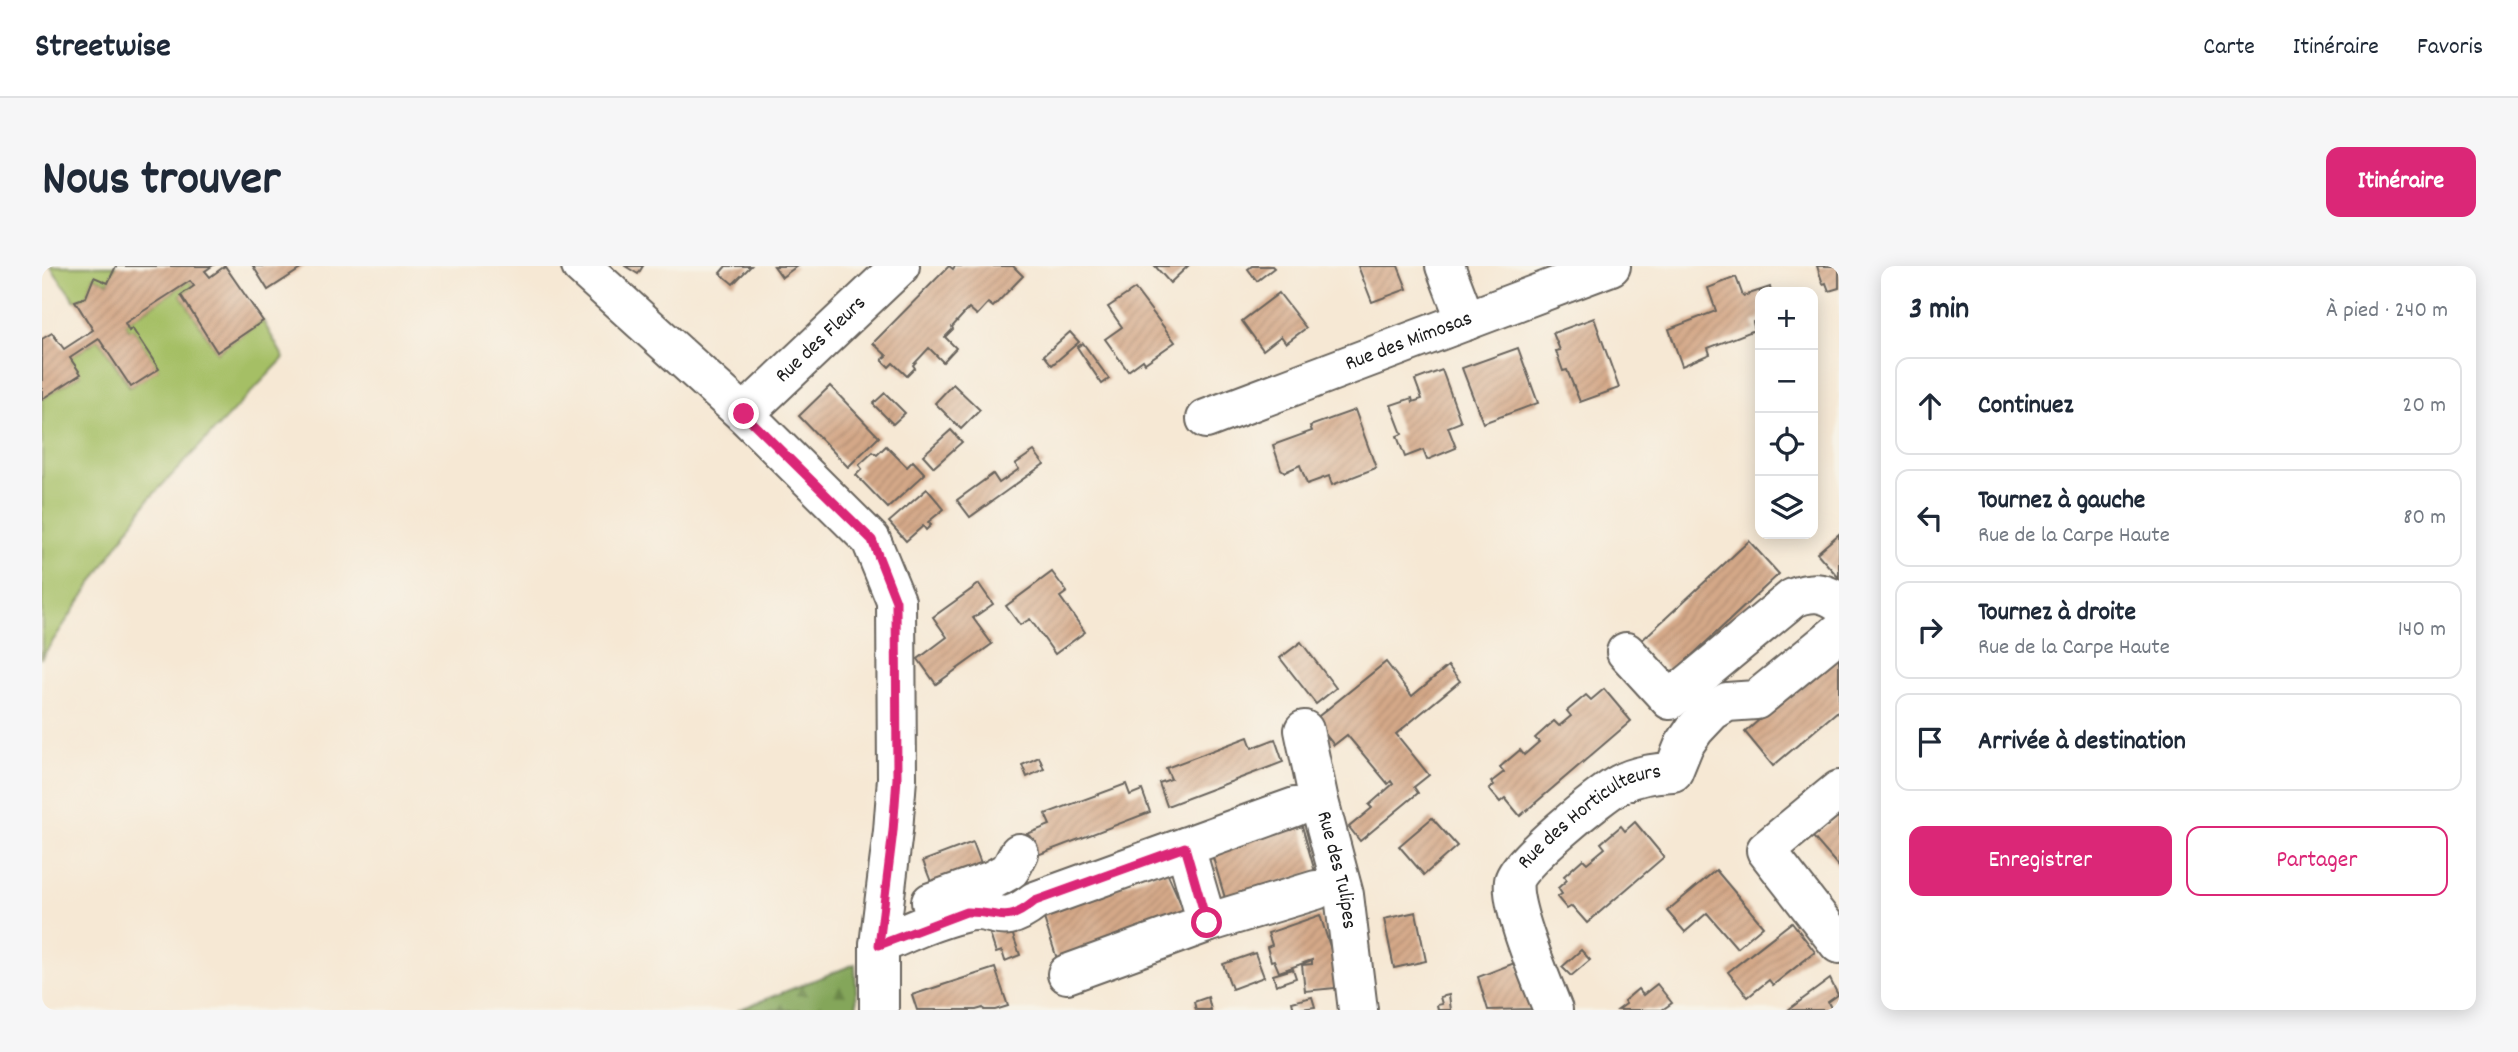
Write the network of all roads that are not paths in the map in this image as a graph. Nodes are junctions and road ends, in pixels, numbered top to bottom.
1 (581, 266) edge
2 (900, 266) edge
3 (1445, 266) edge
4 (1611, 266) edge
5 (1466, 321) junction
6 (744, 414) junction
7 (1206, 419) dead end
8 (1839, 602) edge
9 (1839, 632) edge
10 (1626, 652) dead end
11 (1304, 730) dead end
12 (1839, 790) edge
13 (1294, 807) dead end
14 (1185, 847) junction
15 (1019, 853) dead end
16 (1316, 890) dead end
17 (1207, 923) junction
18 (881, 932) junction
19 (1839, 944) edge
20 (1067, 974) dead end
21 (879, 1010) edge
22 (1358, 1010) edge
23 (1553, 1010) edge

1 - 6 street
2 - 6 street, Rue des Fleurs
3 - 5 street
4 - 5 street, Rue des Mimosas
5 - 7 street, Rue des Mimosas
6 - 18 street
8 - 10 street
9 - 23 street, Rue des Horticulteurs
11 - 22 street, Rue des Tulipes
12 - 19 street
13 - 14 street
14 - 17 street
14 - 18 street
15 - 18 street
16 - 17 street
17 - 20 street
18 - 21 street

